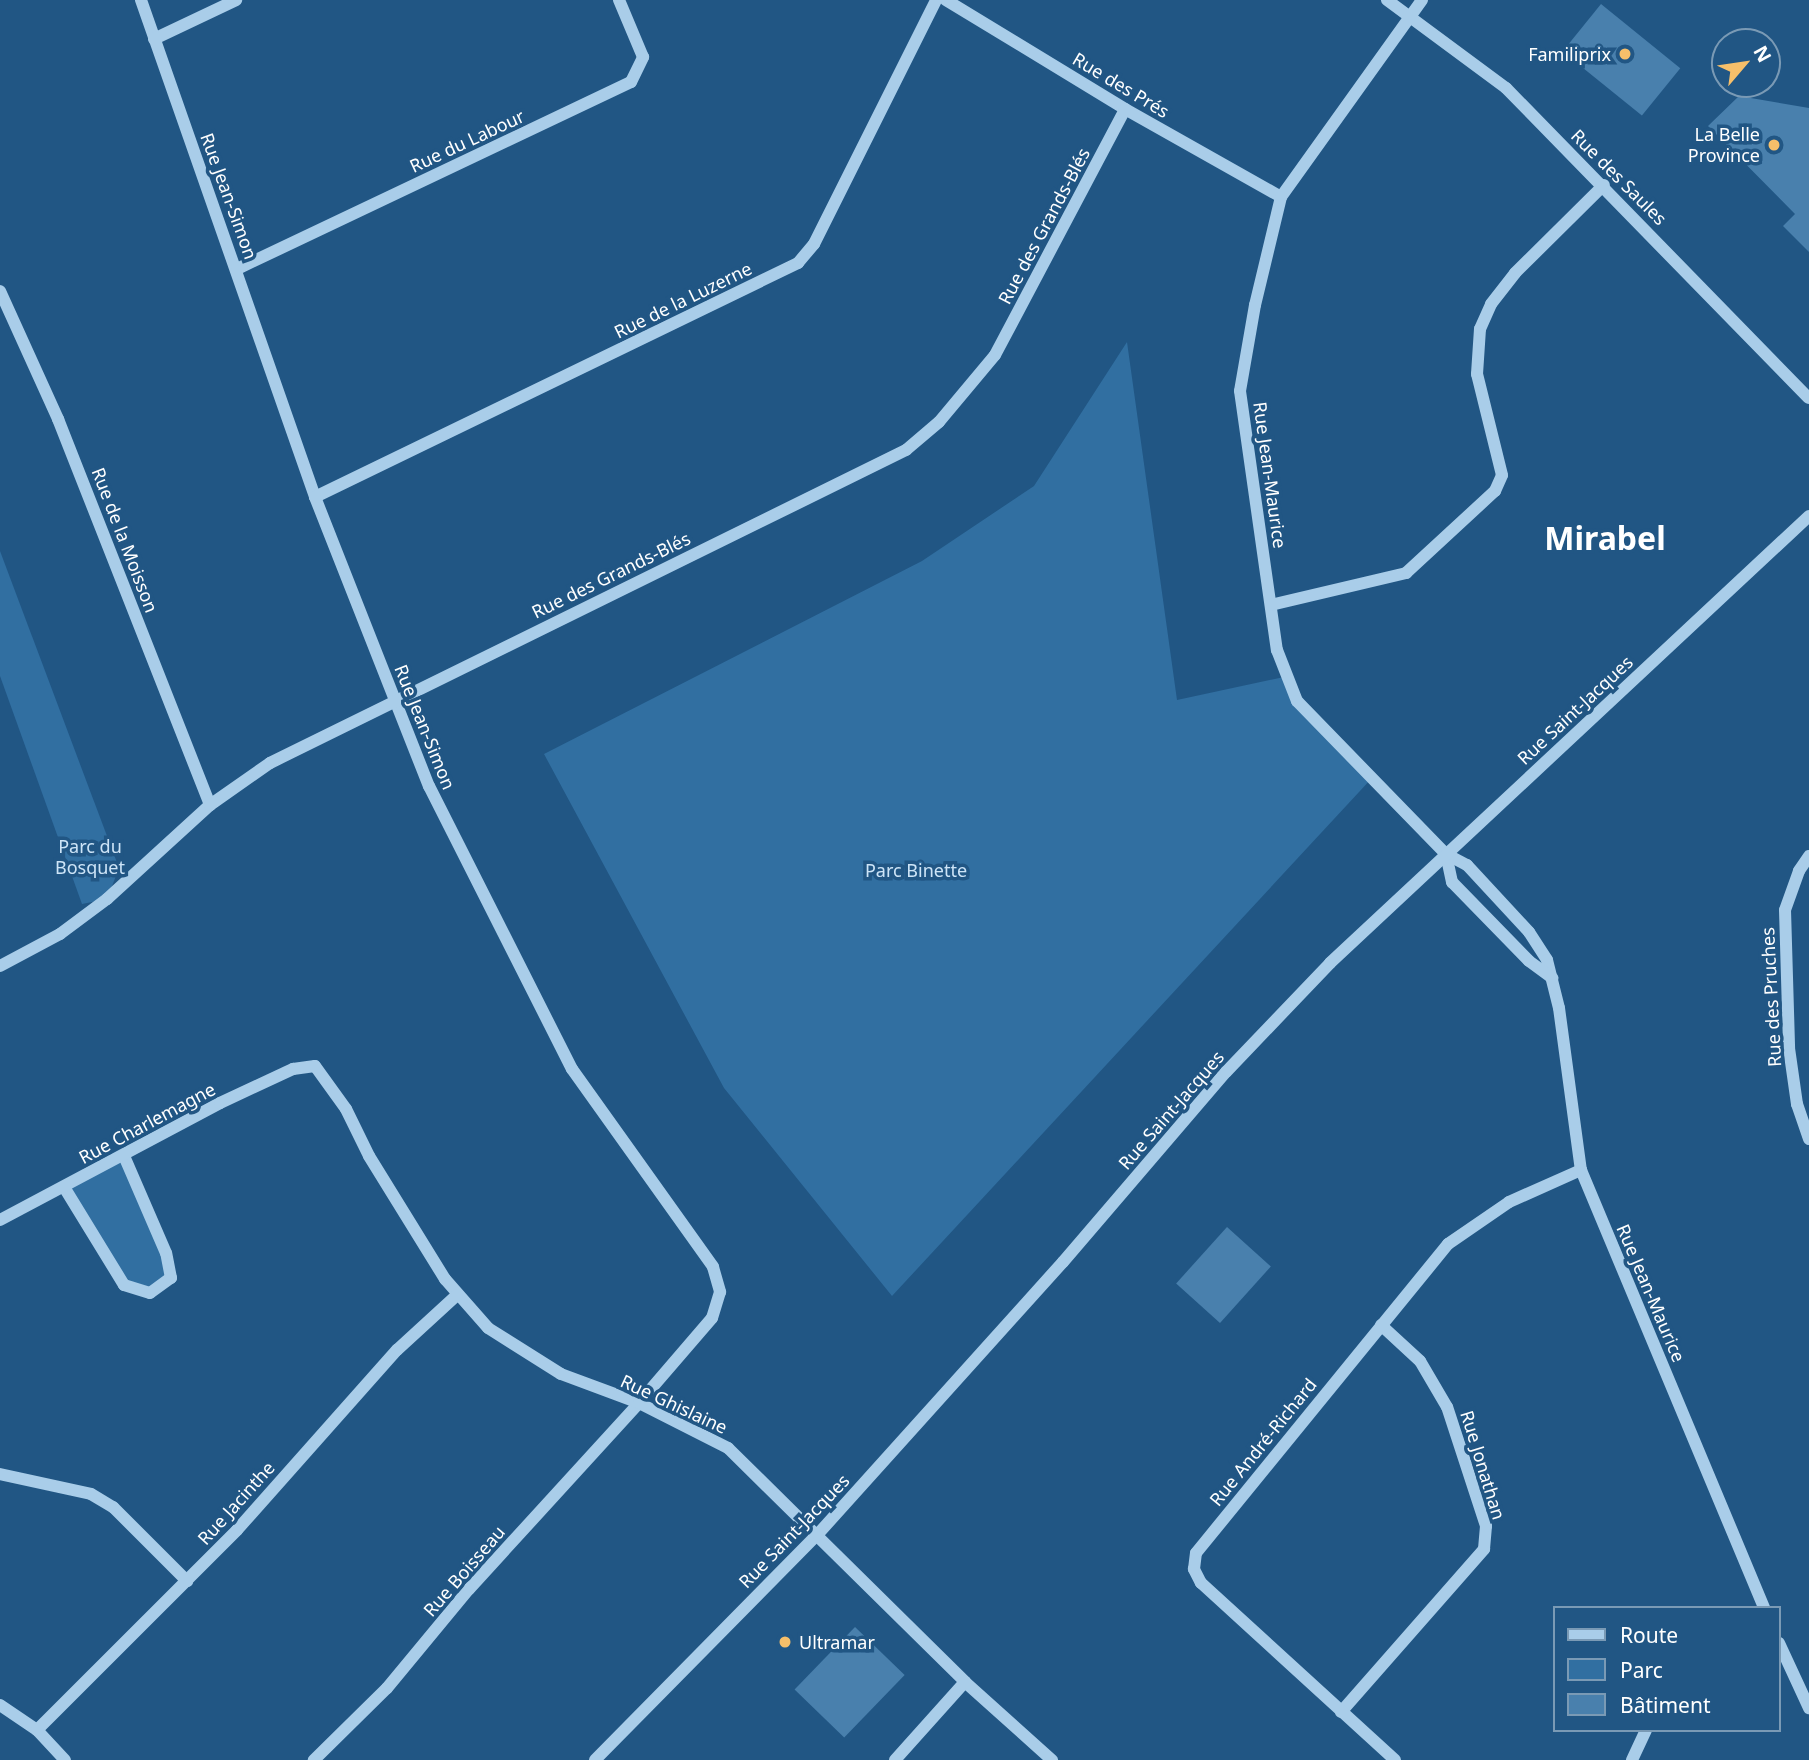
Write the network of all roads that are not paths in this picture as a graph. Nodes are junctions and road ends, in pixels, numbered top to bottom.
1 (141, 0) edge
2 (236, 0) edge
3 (619, 0) edge
4 (936, 0) edge
5 (946, 0) edge
6 (1387, 0) edge
7 (1422, 0) edge
8 (1412, 14) junction
9 (154, 39) junction
10 (1125, 109) junction
11 (1604, 185) junction
12 (1281, 197) junction
13 (237, 269) junction
14 (0, 291) edge
15 (1809, 398) edge
16 (315, 497) junction
17 (1809, 516) edge
18 (1271, 605) junction
19 (395, 699) junction
20 (210, 805) junction
21 (1446, 854) junction
22 (1809, 856) edge
23 (0, 966) edge
24 (1552, 978) junction
25 (315, 1066) joint
26 (1809, 1139) edge
27 (124, 1156) junction
28 (1581, 1170) junction
29 (64, 1186) junction
30 (0, 1220) edge
31 (457, 1295) junction
32 (1381, 1325) junction
33 (639, 1403) junction
34 (0, 1474) edge
35 (818, 1534) junction
36 (187, 1581) junction
37 (1763, 1606) edge
38 (1781, 1647) edge
39 (965, 1682) junction
40 (0, 1705) edge
41 (1809, 1708) edge
42 (1341, 1712) junction
43 (37, 1730) junction
44 (1645, 1732) edge
45 (65, 1760) edge
46 (314, 1760) edge
47 (595, 1760) edge
48 (895, 1760) edge
49 (1052, 1760) edge
50 (1395, 1760) edge
51 (1632, 1760) edge

1 - 9 street, Rue Jean-Simon
2 - 9 street
3 - 13 street, Rue du Labour
4 - 16 street, Rue de la Luzerne
5 - 10 street, Rue des Prés
6 - 8 street, Rue des Saules
7 - 8 street, Rue Jean-Maurice
8 - 11 street, Rue des Saules
8 - 12 street, Rue Jean-Maurice
9 - 13 street, Rue Jean-Simon
10 - 12 street, Rue des Prés
10 - 19 street, Rue des Grands-Blés
11 - 15 street, Rue des Saules
11 - 18 street
12 - 18 street, Rue Jean-Maurice
13 - 16 street, Rue Jean-Simon
14 - 20 street, Rue de la Moisson
16 - 19 street, Rue Jean-Simon
17 - 21 street, Rue Saint-Jacques
18 - 21 street, Rue Jean-Maurice
19 - 20 street, Rue des Grands-Blés
19 - 33 street, Rue Jean-Simon
20 - 23 street, Rue des Grands-Blés
21 - 24 street, Rue Jean-Maurice
21 - 24 street, Rue Jean-Maurice
21 - 35 street, Rue Saint-Jacques
22 - 26 street, Rue des Pruches
24 - 28 street, Rue Jean-Maurice
25 - 27 street, Rue Charlemagne
25 - 31 street, Rue Ghislaine
27 - 29 street, Rue Charlemagne
27 - 29 street
28 - 32 street, Rue André-Richard
28 - 37 street, Rue Jean-Maurice
29 - 30 street, Rue Charlemagne
31 - 33 street, Rue Ghislaine
31 - 36 street, Rue Jacinthe
32 - 42 street, Rue Jonathan
32 - 42 street, Rue André-Richard
33 - 35 street, Rue Ghislaine
33 - 46 street, Rue Boisseau
34 - 36 street
35 - 39 street, Rue Ghislaine
35 - 47 street, Rue Saint-Jacques
36 - 43 street, Rue Jacinthe
38 - 41 street
39 - 48 street
39 - 49 street, Rue Ghislaine
40 - 43 street
42 - 50 street, Rue André-Richard
43 - 45 street
44 - 51 street

